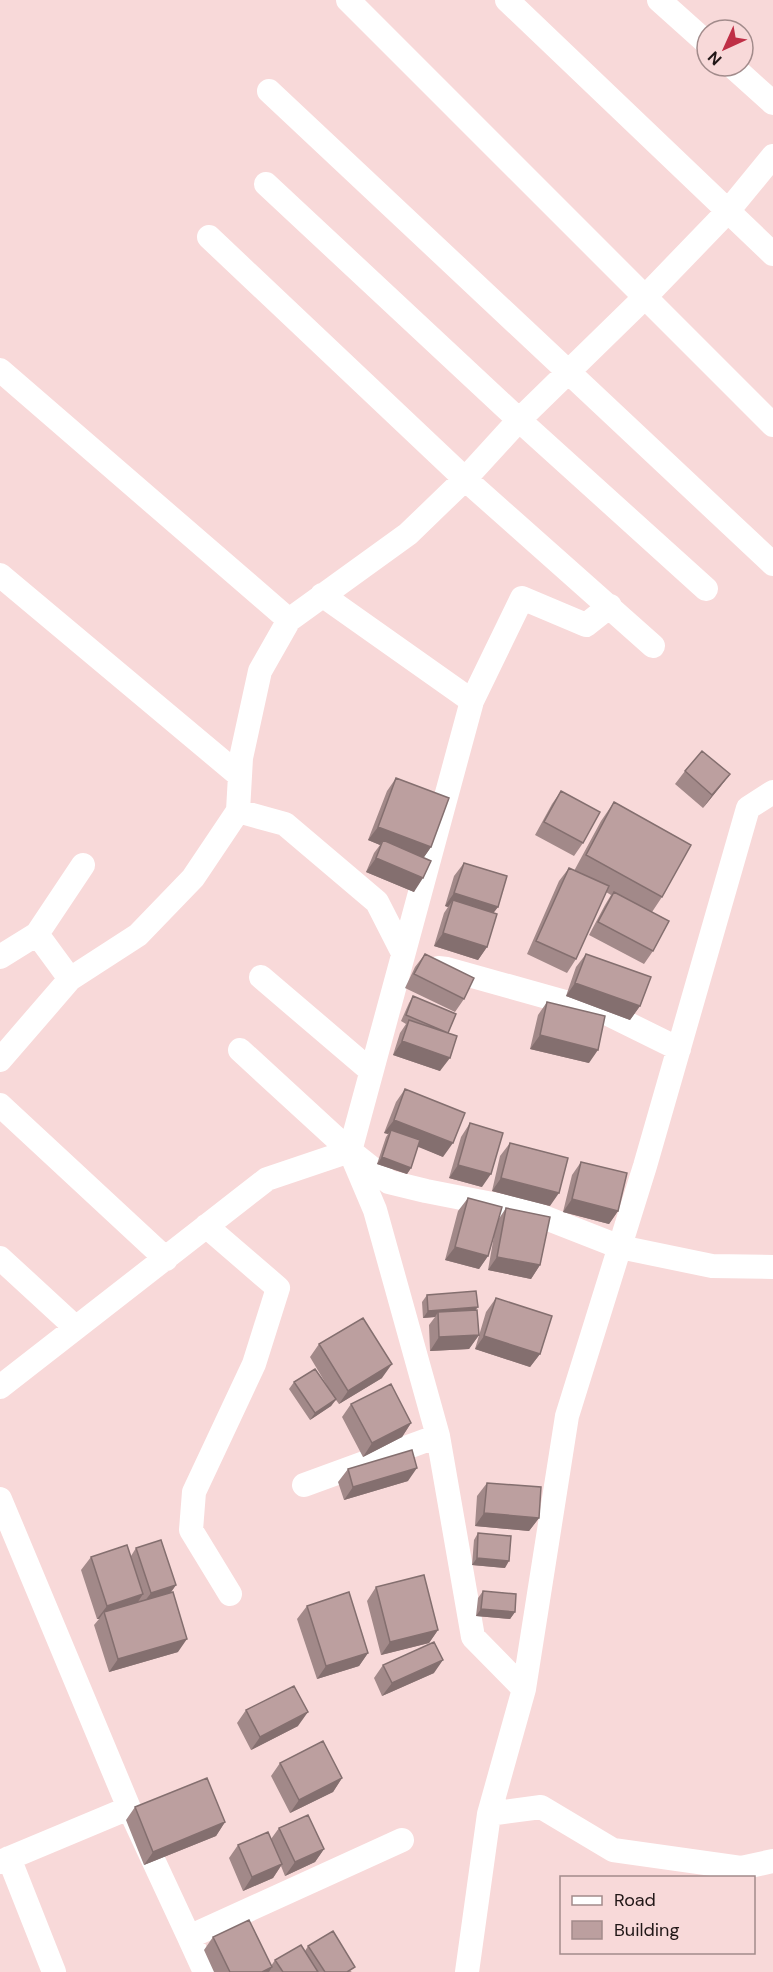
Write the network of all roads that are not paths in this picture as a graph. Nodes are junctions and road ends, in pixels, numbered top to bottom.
1 (348, 0) edge
2 (507, 0) edge
3 (659, 0) edge
4 (695, 32) edge
5 (745, 78) edge
6 (269, 91) dead end
7 (773, 103) edge
8 (773, 156) edge
9 (266, 184) dead end
10 (728, 211) junction
11 (209, 237) dead end
12 (773, 254) edge
13 (646, 296) junction
14 (0, 370) edge
15 (568, 371) junction
16 (519, 420) junction
17 (773, 424) edge
18 (465, 479) junction
19 (773, 564) edge
20 (0, 575) edge
21 (706, 590) dead end
22 (322, 596) junction
23 (609, 606) junction
24 (288, 620) junction
25 (653, 646) dead end
26 (472, 701) junction
27 (240, 776) junction
28 (773, 792) edge
29 (238, 811) junction
30 (83, 865) dead end
31 (37, 934) junction
32 (0, 957) edge
33 (401, 960) junction
34 (261, 977) dead end
35 (70, 979) junction
36 (679, 1049) junction
37 (240, 1050) dead end
38 (0, 1060) edge
39 (371, 1071) junction
40 (0, 1105) edge
41 (350, 1151) junction
42 (206, 1226) junction
43 (620, 1247) junction
44 (0, 1258) edge
45 (166, 1259) junction
46 (773, 1267) edge
47 (75, 1328) junction
48 (0, 1387) edge
49 (438, 1436) junction
50 (304, 1485) dead end
51 (0, 1499) edge
52 (230, 1594) dead end
53 (524, 1689) junction
54 (129, 1808) junction
55 (489, 1814) junction
56 (402, 1840) dead end
57 (4, 1860) edge
58 (773, 1862) edge
59 (189, 1937) junction
60 (54, 1972) edge
61 (205, 1972) edge
62 (467, 1972) edge

1 - 13 street
2 - 10 street
3 - 4 street
5 - 7 street
6 - 15 street
8 - 10 street
9 - 16 street
10 - 12 street
10 - 13 street
11 - 18 street
13 - 15 street
13 - 17 street
14 - 24 street
15 - 16 street
15 - 19 street
16 - 18 street
16 - 21 street
18 - 22 street
18 - 23 street
20 - 27 street
22 - 24 street
22 - 26 street
23 - 25 street
23 - 26 street
24 - 27 street
26 - 33 street
27 - 29 street
28 - 36 street
29 - 33 street
29 - 35 street
30 - 31 street
31 - 32 street
31 - 35 street
33 - 36 street
33 - 39 street
34 - 39 street
35 - 38 street
36 - 43 street
37 - 41 street
39 - 41 street
40 - 45 street
41 - 42 street
41 - 43 street
41 - 49 street
42 - 45 street
42 - 52 street
43 - 46 street
43 - 53 street
44 - 47 street
45 - 47 street
47 - 48 street
49 - 50 street
49 - 53 street
51 - 54 street
53 - 55 street
54 - 57 street
54 - 59 street
55 - 58 street
55 - 62 street
56 - 59 street
57 - 60 street
59 - 61 street

